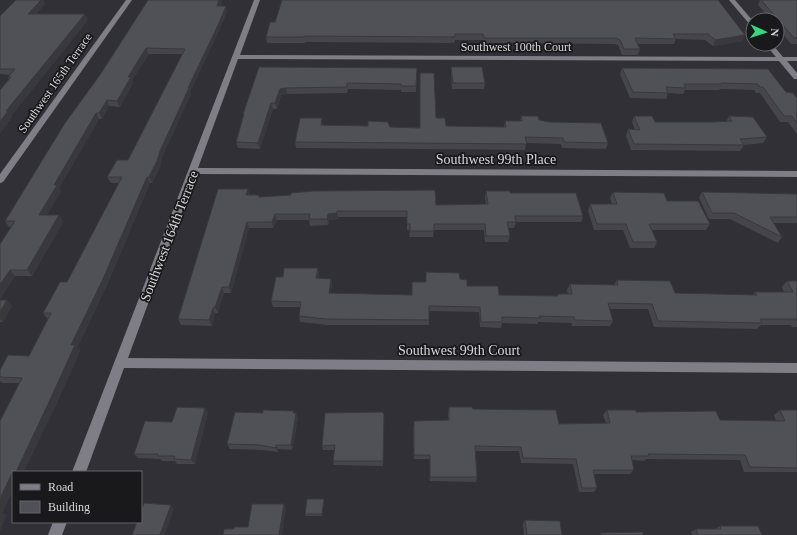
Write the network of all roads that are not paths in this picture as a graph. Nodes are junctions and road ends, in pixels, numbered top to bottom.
1 (129, 0) edge
2 (257, 0) edge
3 (732, 0) edge
4 (745, 15) edge
5 (774, 52) edge
6 (236, 57) junction
7 (780, 59) junction
8 (797, 59) edge
9 (797, 77) edge
10 (194, 171) junction
11 (797, 174) edge
12 (0, 180) edge
13 (120, 363) junction
14 (797, 368) edge
15 (79, 471) edge
16 (60, 523) edge
17 (55, 535) edge

1 - 12 street, Southwest 165th Terrace
2 - 6 street, Southwest 164th Terrace
3 - 4 street
5 - 7 street
6 - 7 street, Southwest 100th Court
6 - 10 street, Southwest 164th Terrace
7 - 8 street, Southwest 100th Court
7 - 9 street
10 - 11 street, Southwest 99th Place
10 - 13 street, Southwest 164th Terrace
13 - 14 street, Southwest 99th Court
13 - 15 street, Southwest 164th Terrace
16 - 17 street

